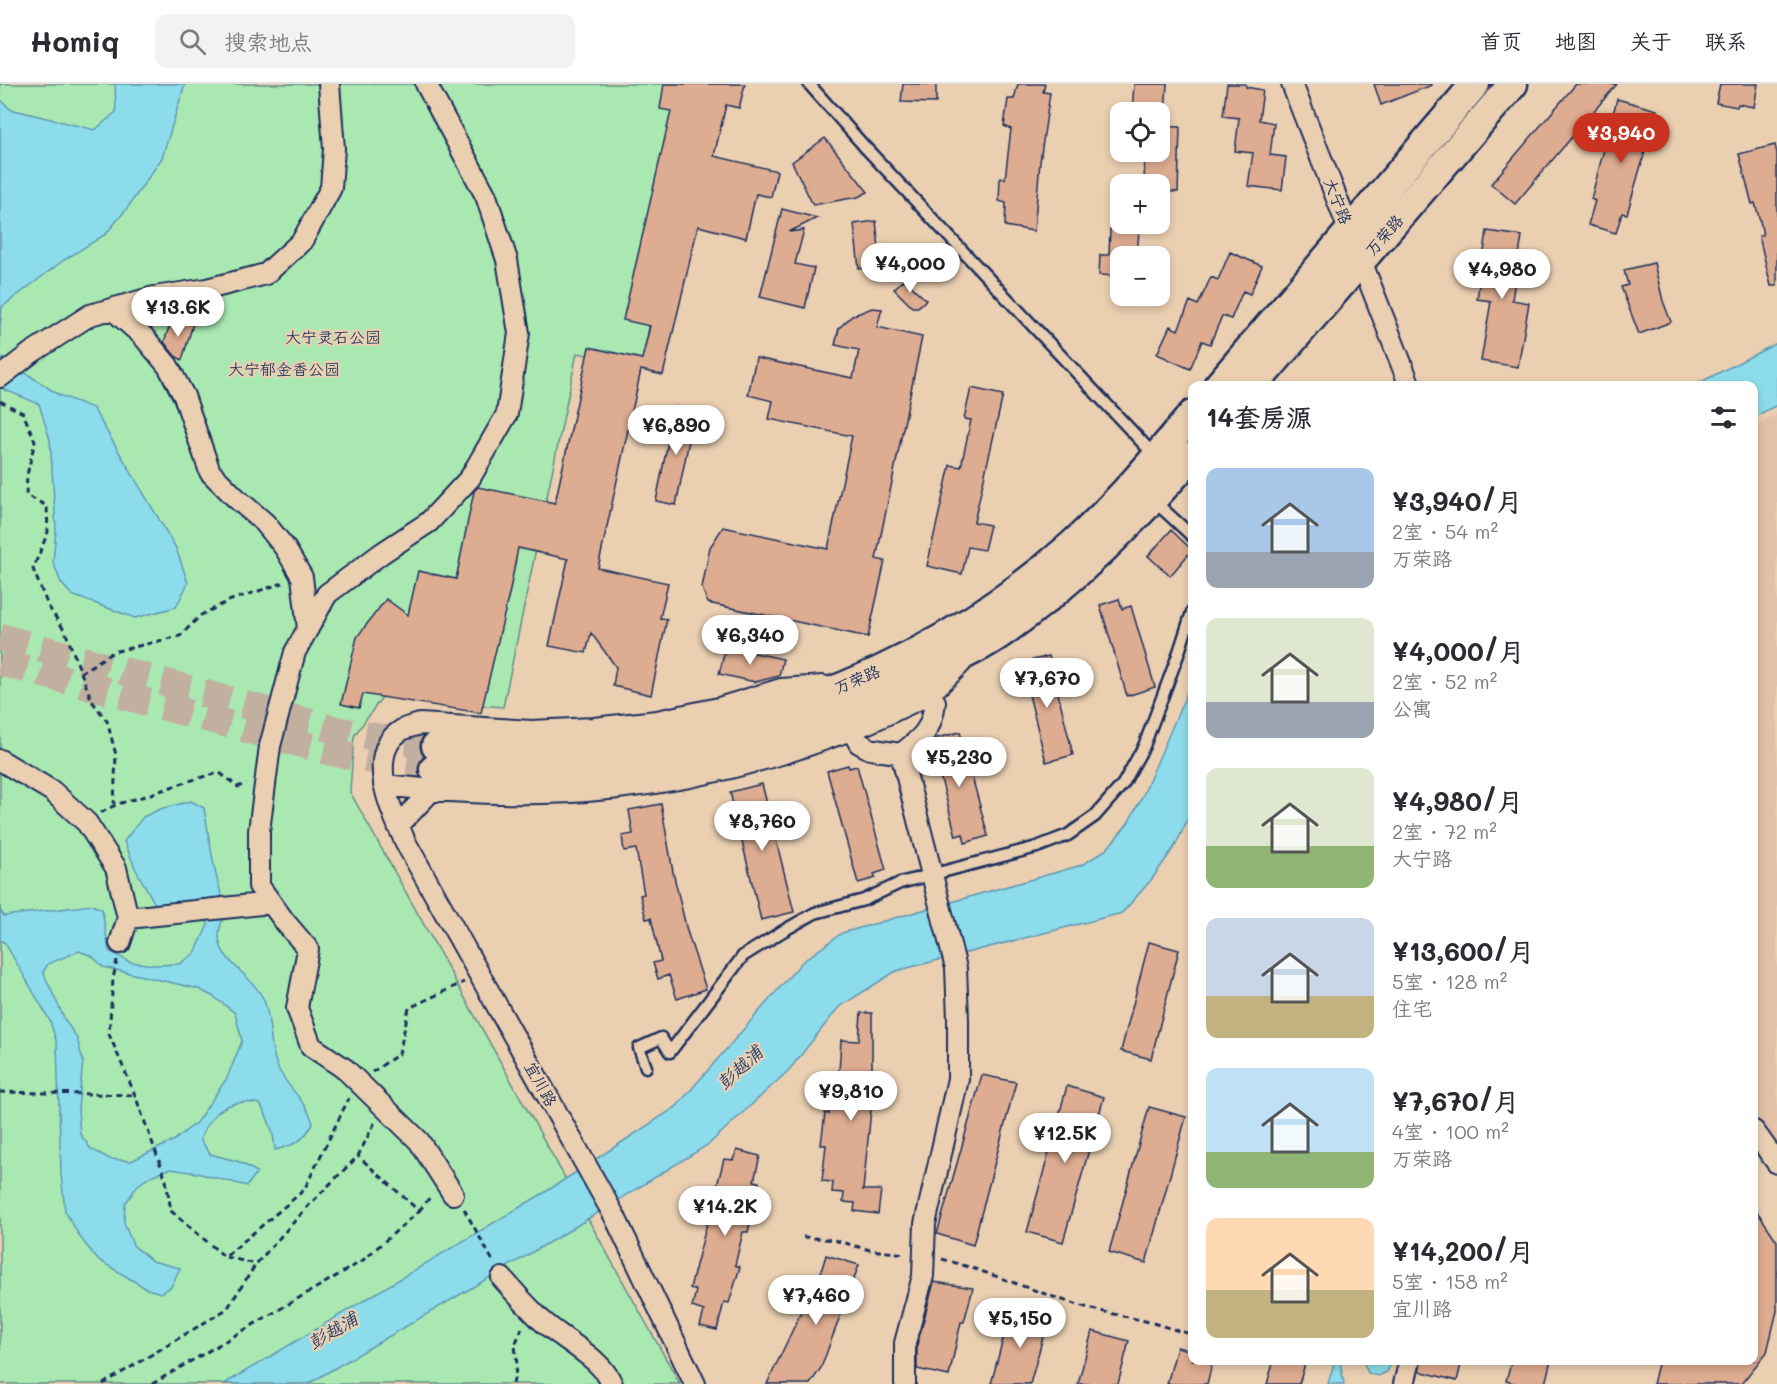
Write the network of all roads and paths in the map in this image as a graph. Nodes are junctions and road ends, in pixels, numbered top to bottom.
1 (329, 84) edge
2 (426, 84) edge
3 (809, 84) edge
4 (1292, 84) edge
5 (1475, 84) edge
6 (1513, 84) edge
7 (1350, 231) junction
8 (1361, 261) junction
9 (112, 309) junction
10 (0, 377) edge
11 (1222, 381) edge
12 (1257, 381) edge
13 (1408, 381) edge
14 (0, 401) edge
15 (1188, 420) edge
16 (1156, 457) junction
17 (1188, 461) edge
18 (1153, 500) junction
19 (1188, 532) edge
20 (302, 577) junction
21 (1188, 623) edge
22 (308, 629) junction
23 (975, 650) junction
24 (80, 673) junction
25 (848, 685) junction
26 (927, 695) junction
27 (852, 730) junction
28 (901, 754) junction
29 (0, 760) edge
30 (434, 768) junction
31 (267, 773) junction
32 (384, 785) junction
33 (114, 804) junction
34 (87, 824) junction
35 (398, 826) junction
36 (932, 874) junction
37 (271, 903) junction
38 (128, 918) junction
39 (120, 943) dead end
40 (479, 975) junction
41 (113, 980) dead end
42 (646, 1068) dead end
43 (358, 1081) junction
44 (0, 1092) edge
45 (135, 1095) junction
46 (383, 1104) junction
47 (1758, 1137) edge
48 (358, 1156) junction
49 (1777, 1163) edge
50 (453, 1194) joint
51 (803, 1237) dead end
52 (924, 1253) junction
53 (225, 1257) junction
54 (256, 1264) junction
55 (502, 1278) joint
56 (530, 1308) junction
57 (1188, 1333) edge
58 (1409, 1365) edge
59 (103, 1384) edge
60 (152, 1384) edge
61 (513, 1384) edge
62 (612, 1384) edge
63 (695, 1384) edge
64 (905, 1384) edge
65 (1404, 1384) edge

1 - 9 street
2 - 22 street
3 - 16 lane
4 - 7 street, 大宁路
5 - 7 main road, 万荣路
6 - 8 main road, 万荣路
7 - 8 street, 大宁路
7 - 11 main road, 万荣路
8 - 12 main road, 万荣路
8 - 13 street, 大宁路
9 - 10 street
9 - 20 street
14 - 24 path
15 - 16 main road, 万荣路
16 - 25 main road, 万荣路
17 - 18 main road, 万荣路
18 - 19 lane
18 - 23 main road, 万荣路
20 - 22 street
20 - 24 path
21 - 36 lane
22 - 31 street
23 - 26 street
23 - 30 main road, 万荣路
24 - 33 path
25 - 30 main road, 万荣路
25 - 32 street, 宜川路
26 - 27 street
26 - 28 street
27 - 28 street
27 - 30 street
28 - 36 street
29 - 34 street
30 - 32 street
30 - 35 street
31 - 33 path
31 - 37 street
32 - 35 street, 宜川路
33 - 34 path
34 - 38 street
35 - 40 street, 宜川路
36 - 42 lane
36 - 52 street
37 - 38 street
37 - 43 street
38 - 39 street
40 - 43 path
40 - 63 street, 宜川路
41 - 45 path
43 - 46 street
43 - 53 path
44 - 45 path
45 - 53 path
46 - 48 path
46 - 50 street
47 - 49 street
48 - 54 path
48 - 60 path
50 - 55 path
51 - 52 path
52 - 57 path
52 - 64 street
53 - 54 path
54 - 59 path
55 - 56 street
56 - 61 path
56 - 62 street
58 - 65 street

